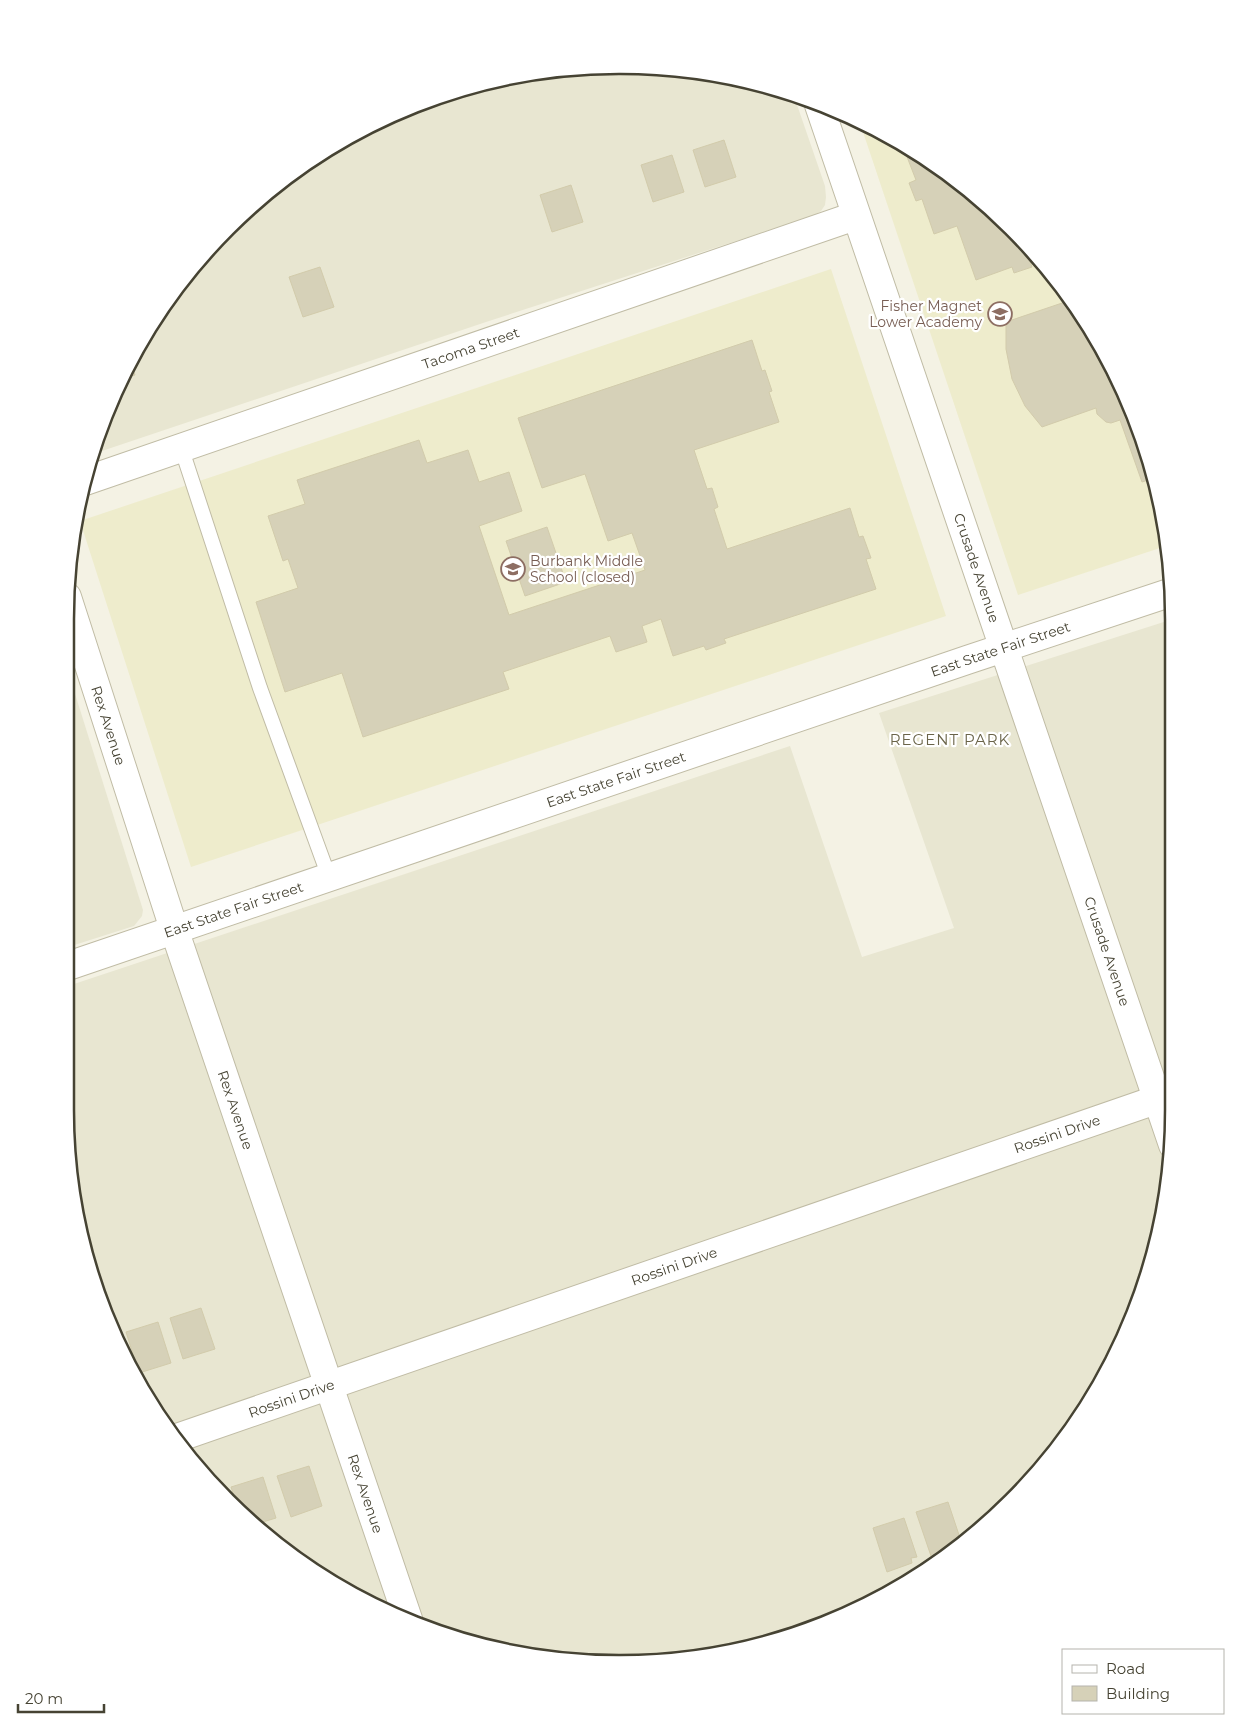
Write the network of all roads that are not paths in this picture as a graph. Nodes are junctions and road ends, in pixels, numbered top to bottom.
1 (822, 113) edge
2 (856, 216) junction
3 (182, 447) junction
4 (92, 479) edge
5 (1164, 595) edge
6 (74, 619) edge
7 (1003, 648) junction
8 (329, 877) junction
9 (174, 929) junction
10 (74, 964) edge
11 (1165, 1096) edge
12 (330, 1386) junction
13 (183, 1436) edge
14 (405, 1611) edge

1 - 2 street, Crusade Avenue
2 - 3 street, Tacoma Street
2 - 7 street, Crusade Avenue
3 - 4 street, Tacoma Street
3 - 8 lane
5 - 7 street, East State Fair Street
6 - 9 street, Rex Avenue
7 - 8 street, East State Fair Street
7 - 11 street, Crusade Avenue
8 - 9 street, East State Fair Street
9 - 10 street, East State Fair Street
9 - 12 street, Rex Avenue
11 - 12 street, Rossini Drive
12 - 13 street, Rossini Drive
12 - 14 street, Rex Avenue

